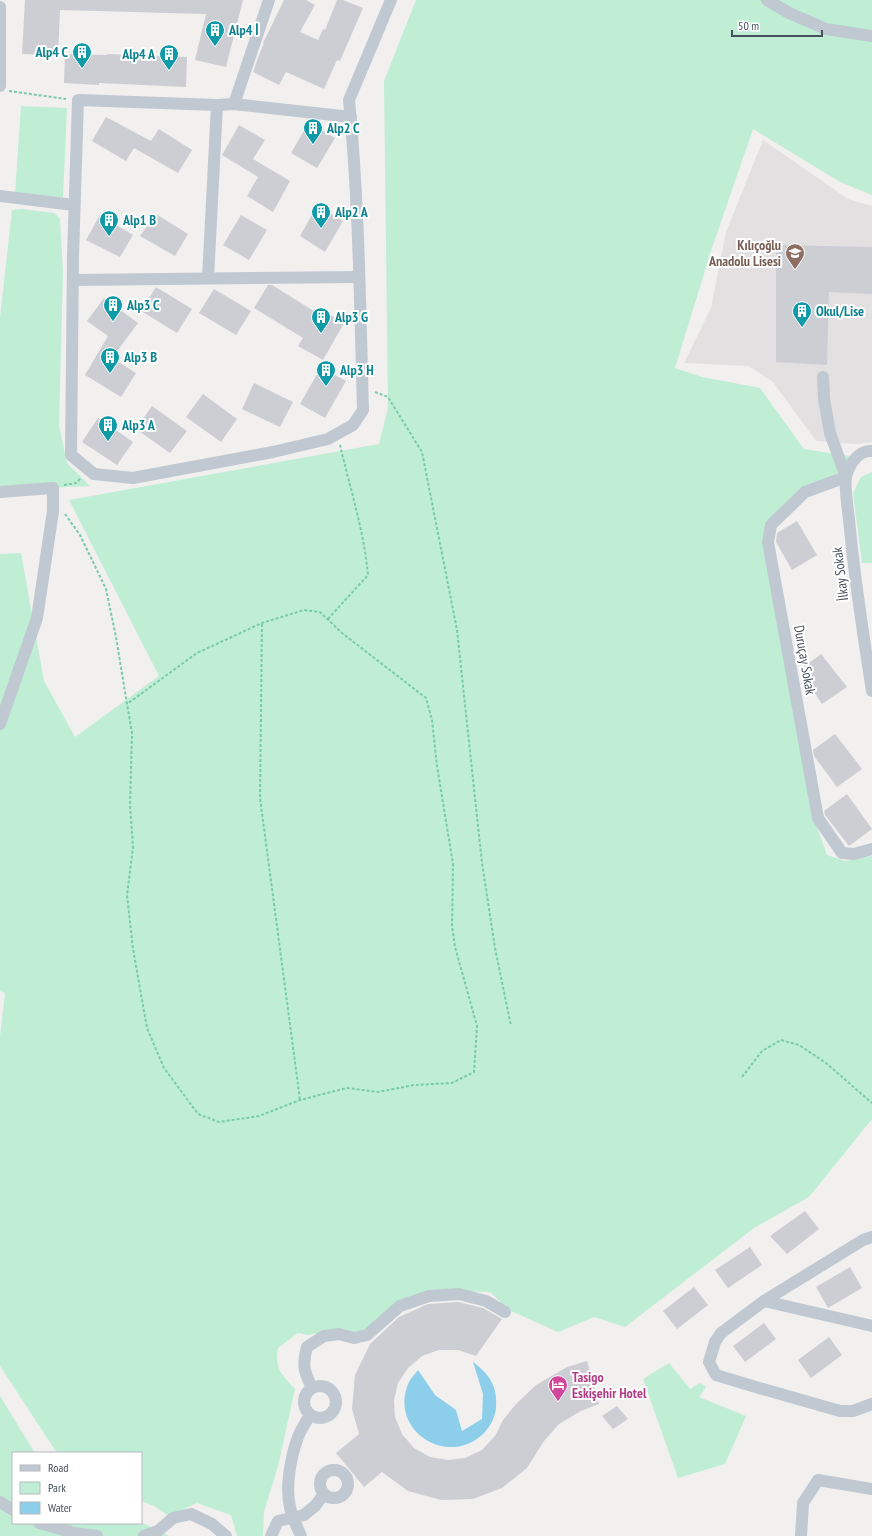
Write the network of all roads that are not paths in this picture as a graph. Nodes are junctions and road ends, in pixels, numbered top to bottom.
1 (269, 0) edge
2 (391, 0) edge
3 (766, 0) edge
4 (0, 7) edge
5 (872, 36) edge
6 (2, 83) edge
7 (234, 104) junction
8 (217, 105) junction
9 (351, 117) junction
10 (0, 196) edge
11 (74, 205) junction
12 (359, 277) junction
13 (208, 278) junction
14 (73, 280) junction
15 (824, 377) dead end
16 (872, 452) edge
17 (846, 477) junction
18 (0, 492) edge
19 (872, 691) edge
20 (0, 724) edge
21 (872, 848) edge
22 (872, 1236) edge
23 (764, 1300) junction
24 (505, 1312) dead end
25 (872, 1326) edge
26 (312, 1388) junction
27 (872, 1404) edge
28 (310, 1415) junction
29 (872, 1489) edge
30 (324, 1494) dead end
31 (0, 1502) edge
32 (12, 1509) edge
33 (293, 1517) junction
34 (43, 1524) edge
35 (97, 1536) edge
36 (144, 1536) edge
37 (226, 1536) edge
38 (271, 1536) edge
39 (301, 1536) edge
40 (800, 1536) edge

1 - 7 street
2 - 9 street
3 - 5 street
4 - 6 street
7 - 8 street
7 - 9 street
8 - 11 street
8 - 13 street
9 - 12 street
10 - 11 street
11 - 14 street
12 - 13 street
12 - 14 street
13 - 14 street
15 - 17 street, İlkay Sokak
16 - 17 street
17 - 19 street, İlkay Sokak
17 - 21 street, Duruçay Sokak
18 - 20 street
22 - 23 street
23 - 25 street
23 - 27 street
24 - 26 street
26 - 28 street
26 - 28 street
28 - 33 street
29 - 40 street
30 - 33 street
31 - 32 street
33 - 38 street
33 - 39 street
34 - 35 street
36 - 37 street

